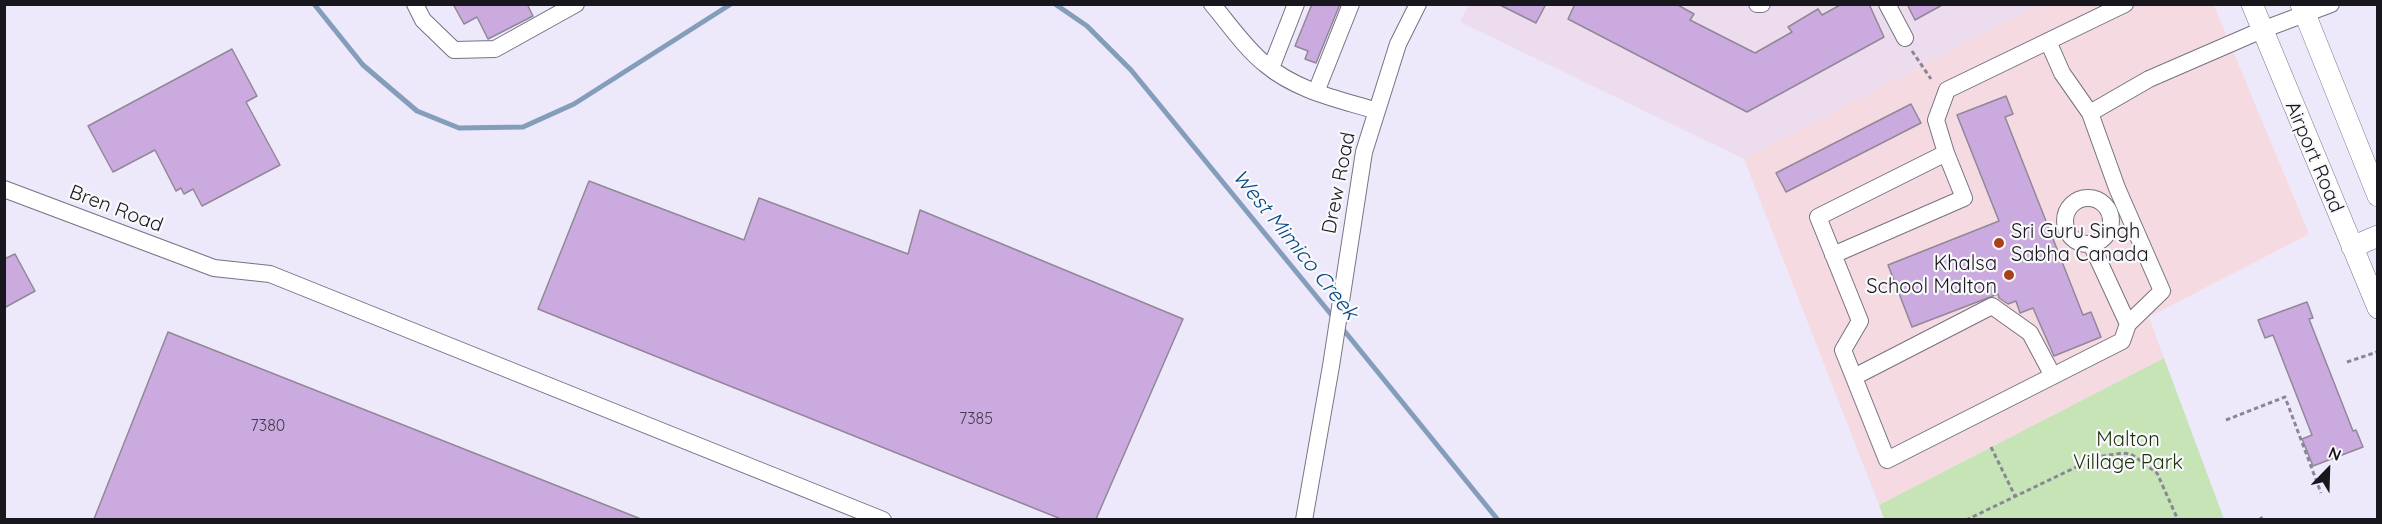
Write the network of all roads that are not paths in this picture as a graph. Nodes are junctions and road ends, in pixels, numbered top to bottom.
1 (415, 4) edge
2 (576, 4) edge
3 (1212, 4) edge
4 (1296, 4) edge
5 (1351, 4) edge
6 (1418, 4) edge
7 (1757, 4) edge
8 (1762, 4) edge
9 (1887, 4) edge
10 (2125, 4) edge
11 (2252, 4) edge
12 (2331, 4) edge
13 (557, 9) edge
14 (2303, 9) edge
15 (2262, 30) junction
16 (1905, 38) road end
17 (2048, 41) junction
18 (1270, 68) junction
19 (1316, 92) junction
20 (1377, 111) junction
21 (2090, 112) junction
22 (1946, 153) junction
23 (2117, 188) junction
24 (4, 189) edge
25 (2378, 196) edge
26 (2104, 204) junction
27 (2378, 236) edge
28 (2091, 244) junction
29 (2352, 247) junction
30 (1833, 255) junction
31 (2378, 308) edge
32 (2127, 324) junction
33 (2053, 376) junction
34 (1854, 377) junction
35 (884, 519) edge
36 (1304, 519) edge

1 - 13 street
2 - 13 street
3 - 18 street
4 - 18 street
5 - 19 street
6 - 20 street, Drew Road
7 - 8 street
9 - 16 street
10 - 17 street
11 - 15 main road, Airport Road
12 - 14 street
14 - 15 street
14 - 25 main road
15 - 21 street
15 - 29 main road, Airport Road
17 - 21 street
17 - 22 street
18 - 19 street
19 - 20 street
20 - 36 street, Drew Road
21 - 23 street
22 - 30 street
22 - 30 street
23 - 26 street
23 - 32 street
24 - 35 street, Bren Road
26 - 28 street
26 - 28 street
27 - 29 main road
28 - 32 street
29 - 31 main road, Airport Road
30 - 34 street
32 - 33 street
33 - 34 street
33 - 34 street

